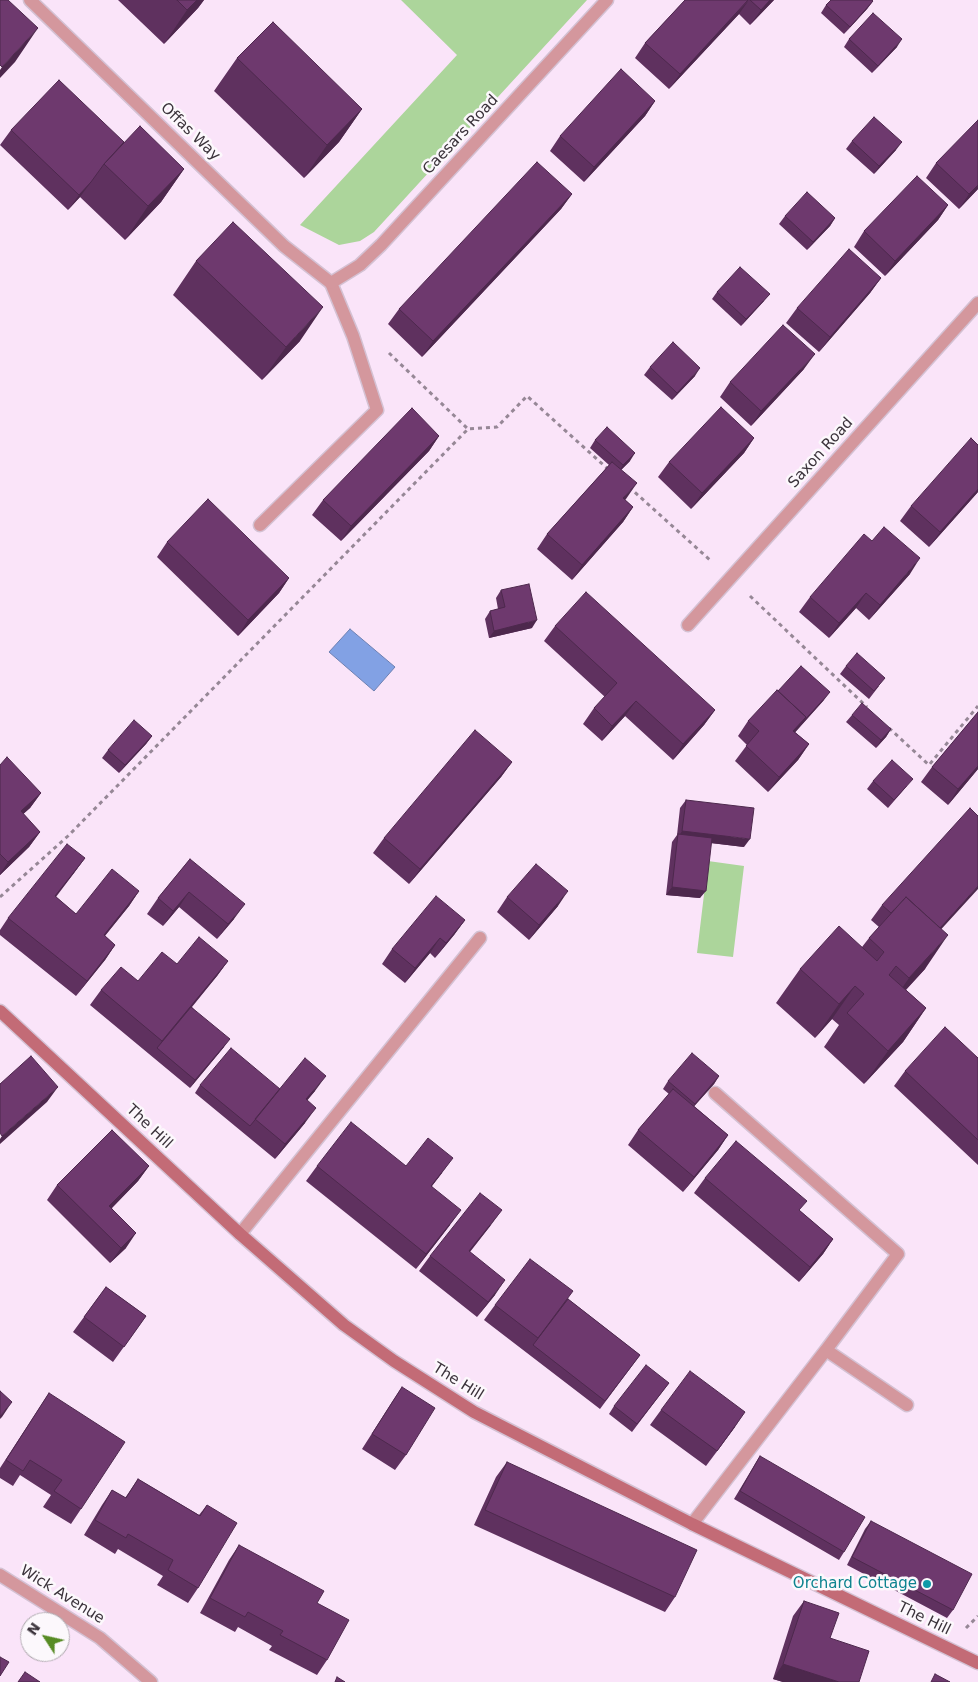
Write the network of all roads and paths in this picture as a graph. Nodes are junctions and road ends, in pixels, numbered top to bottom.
1 (30, 0) edge
2 (607, 0) edge
3 (331, 283) junction
4 (978, 303) edge
5 (382, 346) dead end
6 (468, 429) junction
7 (614, 474) edge
8 (621, 480) edge
9 (260, 525) dead end
10 (730, 578) junction
11 (688, 625) dead end
12 (978, 706) edge
13 (872, 712) edge
14 (970, 714) junction
15 (974, 718) edge
16 (886, 725) edge
17 (0, 897) edge
18 (480, 938) dead end
19 (0, 1010) edge
20 (714, 1093) edge
21 (240, 1234) junction
22 (826, 1350) junction
23 (907, 1405) dead end
24 (692, 1524) junction
25 (0, 1575) edge
26 (978, 1663) edge
27 (151, 1682) edge

1 - 3 street, Offas Way
2 - 3 street, Caesars Road
3 - 9 street
4 - 10 street, Saxon Road
5 - 6 path
6 - 7 path
6 - 17 path
8 - 10 path
10 - 11 street, Saxon Road
10 - 13 path
12 - 14 path
14 - 15 path
14 - 16 path
18 - 21 street
19 - 21 main road, The Hill
20 - 22 street
21 - 24 main road, The Hill
22 - 23 street
22 - 24 street
24 - 26 main road, The Hill
25 - 27 street, Wick Avenue

